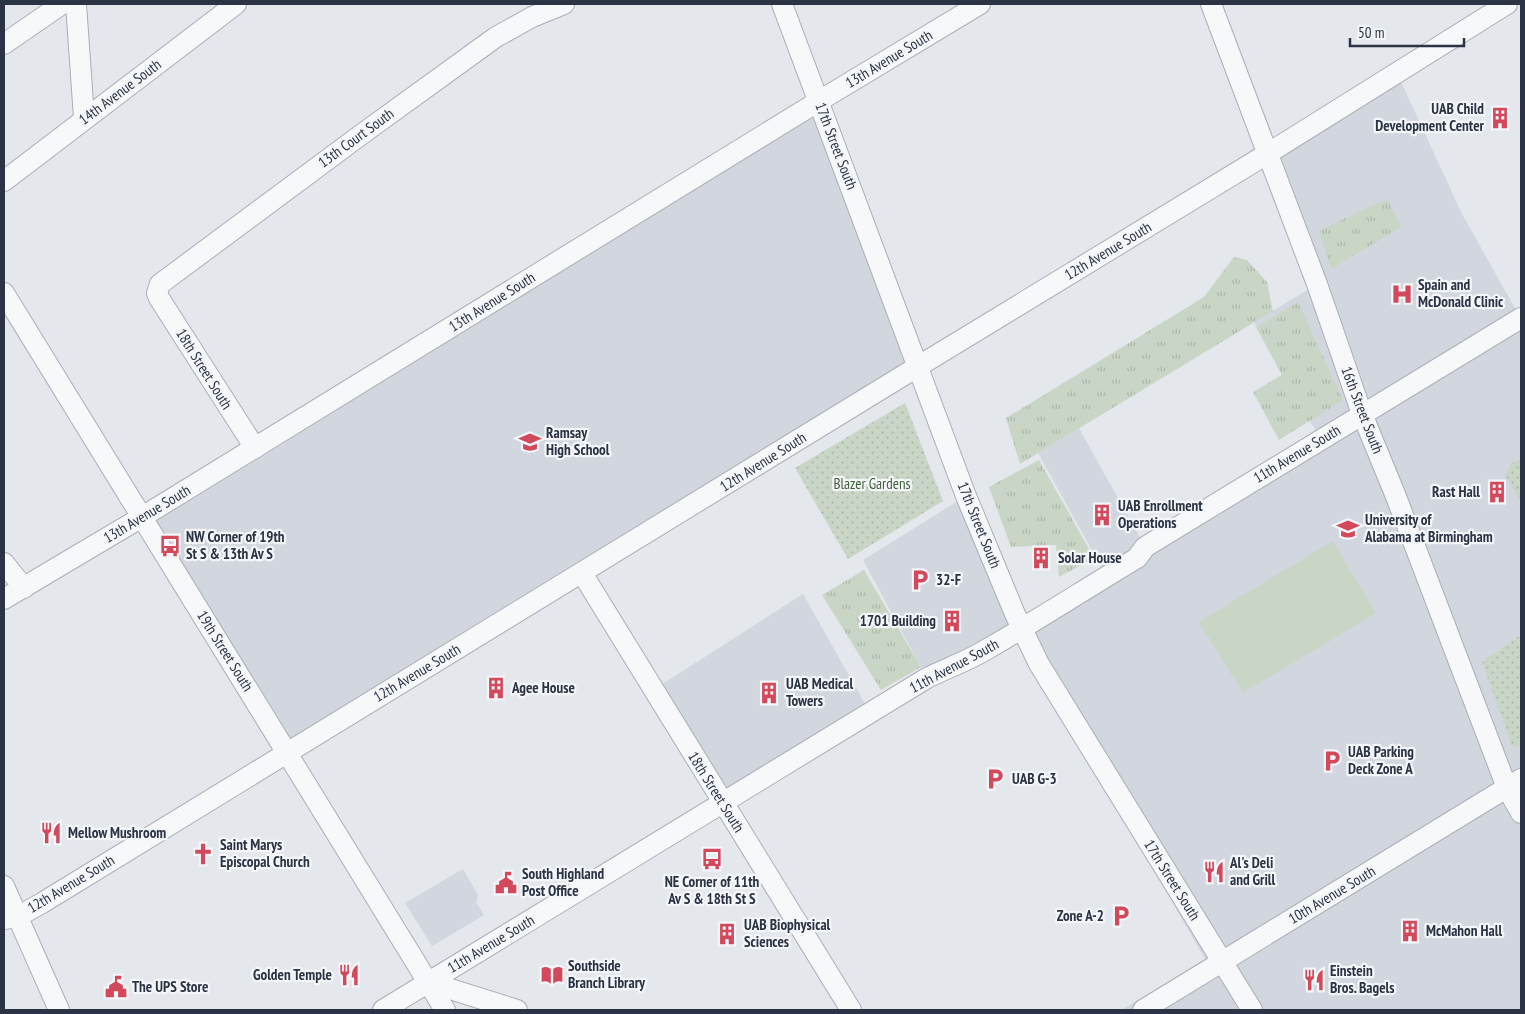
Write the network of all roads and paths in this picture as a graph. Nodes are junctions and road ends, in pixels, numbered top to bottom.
1 (62, 4) edge
2 (76, 4) edge
3 (236, 4) edge
4 (564, 4) edge
5 (782, 4) edge
6 (980, 4) edge
7 (1211, 4) edge
8 (1507, 4) edge
9 (4, 44) edge
10 (819, 101) junction
11 (84, 118) junction
12 (1267, 154) junction
13 (4, 181) edge
14 (158, 289) joint
15 (4, 292) edge
16 (1521, 318) edge
17 (918, 366) junction
18 (1362, 414) junction
19 (255, 448) junction
20 (142, 517) junction
21 (4, 562) edge
22 (582, 573) junction
23 (24, 588) junction
24 (4, 599) edge
25 (1022, 628) junction
26 (287, 753) junction
27 (1514, 784) edge
28 (723, 803) junction
29 (1521, 813) edge
30 (4, 886) edge
31 (10, 918) edge
32 (1222, 962) junction
33 (428, 982) junction
34 (60, 1010) edge
35 (383, 1010) edge
36 (445, 1010) edge
37 (517, 1010) edge
38 (851, 1010) edge
39 (1143, 1010) edge
40 (1252, 1010) edge

1 - 9 street
2 - 11 street
3 - 11 street, 14th Avenue South
4 - 14 street, 13th Court South
5 - 10 street, 17th Street South
6 - 10 street, 13th Avenue South
7 - 12 street, 16th Street South
8 - 12 street, 12th Avenue South
10 - 17 street, 17th Street South
10 - 19 street, 13th Avenue South
11 - 13 street, 14th Avenue South
12 - 17 street, 12th Avenue South
12 - 18 street, 16th Street South
14 - 19 street, 18th Street South
15 - 20 street, 19th Street South
16 - 18 street, 11th Avenue South
17 - 22 street, 12th Avenue South
17 - 25 street, 17th Street South
18 - 25 street, 11th Avenue South
18 - 27 street, 16th Street South
19 - 20 street, 13th Avenue South
20 - 23 street, 13th Avenue South
20 - 26 street, 19th Street South
21 - 23 street
22 - 26 street, 12th Avenue South
22 - 28 street, 18th Street South
23 - 24 street, 13th Avenue South
25 - 28 street, 11th Avenue South
25 - 32 street, 17th Street South
26 - 31 street, 12th Avenue South
26 - 33 street, 19th Street South
27 - 29 street, 16th Street South
27 - 32 street, 10th Avenue South
28 - 33 street, 11th Avenue South
28 - 38 street, 18th Street South
30 - 31 street
31 - 34 street
32 - 39 street, 10th Avenue South
32 - 40 street, 17th Street South
33 - 35 street, 11th Avenue South
33 - 36 street, 19th Street South
33 - 37 street

